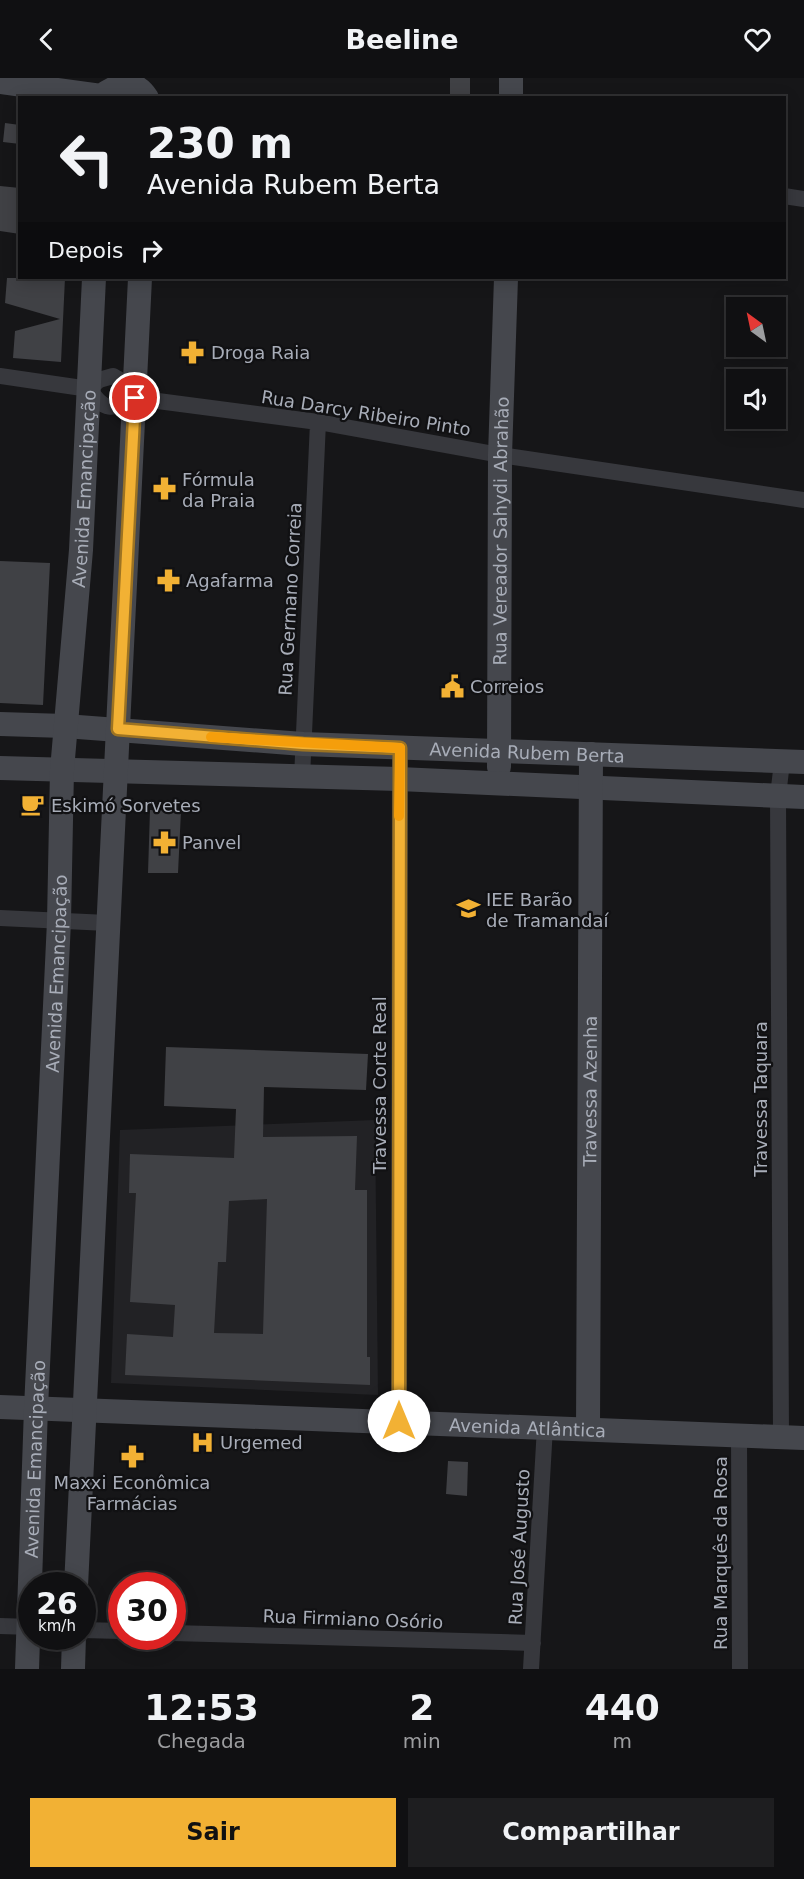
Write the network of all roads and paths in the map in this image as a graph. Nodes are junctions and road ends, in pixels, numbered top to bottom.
1 (150, 78) edge
2 (511, 78) edge
3 (0, 82) edge
4 (102, 92) edge
5 (147, 96) edge
6 (148, 96) edge
7 (511, 96) edge
8 (786, 196) edge
9 (804, 199) edge
10 (94, 279) edge
11 (140, 279) edge
12 (506, 279) edge
13 (0, 375) edge
14 (89, 389) junction
15 (135, 398) junction
16 (318, 422) junction
17 (500, 455) junction
18 (804, 500) edge
19 (0, 724) edge
20 (65, 726) junction
21 (118, 729) junction
22 (303, 744) junction
23 (400, 748) junction
24 (499, 751) junction
25 (591, 754) junction
26 (793, 762) edge
27 (0, 768) edge
28 (62, 770) junction
29 (117, 770) junction
30 (302, 778) junction
31 (399, 779) junction
32 (498, 784) junction
33 (590, 788) junction
34 (778, 796) junction
35 (804, 797) edge
36 (0, 918) edge
37 (59, 921) junction
38 (108, 923) junction
39 (0, 1407) edge
40 (36, 1408) junction
41 (84, 1408) junction
42 (399, 1421) junction
43 (545, 1427) junction
44 (588, 1429) junction
45 (739, 1436) junction
46 (792, 1437) edge
47 (32, 1572) edge
48 (77, 1572) edge
49 (0, 1626) edge
50 (18, 1627) edge
51 (186, 1632) edge
52 (533, 1644) junction
53 (28, 1650) edge
54 (74, 1650) edge
55 (27, 1669) edge
56 (73, 1669) edge
57 (531, 1669) edge
58 (740, 1669) edge

1 - 6 main road
2 - 7 main road
3 - 4 main road
4 - 5 main road
8 - 9 street
10 - 14 main road, Avenida Emancipação
11 - 15 main road
12 - 17 main road, Rua Vereador Sahydi Abrahão
13 - 14 street
14 - 15 street, Rua Darcy Ribeiro Pinto
14 - 15 street
14 - 20 main road, Avenida Emancipação
15 - 16 street, Rua Darcy Ribeiro Pinto
15 - 21 main road
16 - 17 street, Rua Darcy Ribeiro Pinto
16 - 22 street, Rua Germano Correia
17 - 18 street, Rua Darcy Ribeiro Pinto
17 - 24 main road, Rua Vereador Sahydi Abrahão
19 - 20 main road, Avenida Rubem Berta
20 - 21 main road, Avenida Rubem Berta
20 - 28 main road, Avenida Emancipação
21 - 22 main road, Avenida Rubem Berta
21 - 29 main road
22 - 23 main road, Avenida Rubem Berta
22 - 30 street, Rua Germano Correia
23 - 24 main road, Avenida Rubem Berta
23 - 31 street, Travessa Corte Real
24 - 25 main road, Avenida Rubem Berta
24 - 32 main road, Rua Vereador Sahydi Abrahão
25 - 26 main road, Avenida Rubem Berta
25 - 33 main road, Travessa Azenha
26 - 34 street, Travessa Taquara
27 - 28 main road, Avenida Rubem Berta
28 - 29 main road, Avenida Rubem Berta
28 - 37 main road, Avenida Emancipação
29 - 30 main road, Avenida Rubem Berta
29 - 38 main road
30 - 31 main road, Avenida Rubem Berta
31 - 32 main road, Avenida Rubem Berta
31 - 42 street, Travessa Corte Real
32 - 33 main road, Avenida Rubem Berta
33 - 34 main road, Avenida Rubem Berta
33 - 44 main road, Travessa Azenha
34 - 35 main road, Avenida Rubem Berta
34 - 46 street, Travessa Taquara
36 - 37 street
37 - 38 street
37 - 40 main road, Avenida Emancipação
38 - 41 main road
39 - 40 main road, Avenida Atlântica
40 - 41 main road, Avenida Atlântica
40 - 47 main road, Avenida Emancipação
41 - 42 main road, Avenida Atlântica
41 - 48 main road
42 - 43 main road, Avenida Atlântica
43 - 44 main road, Avenida Atlântica
43 - 52 street, Rua José Augusto
44 - 45 main road, Avenida Atlântica
45 - 46 main road, Avenida Atlântica
45 - 58 street, Rua Marquês da Rosa
49 - 50 street
51 - 52 street, Rua Firmiano Osório
52 - 57 street, Rua José Augusto
53 - 55 main road, Avenida Emancipação
54 - 56 main road

